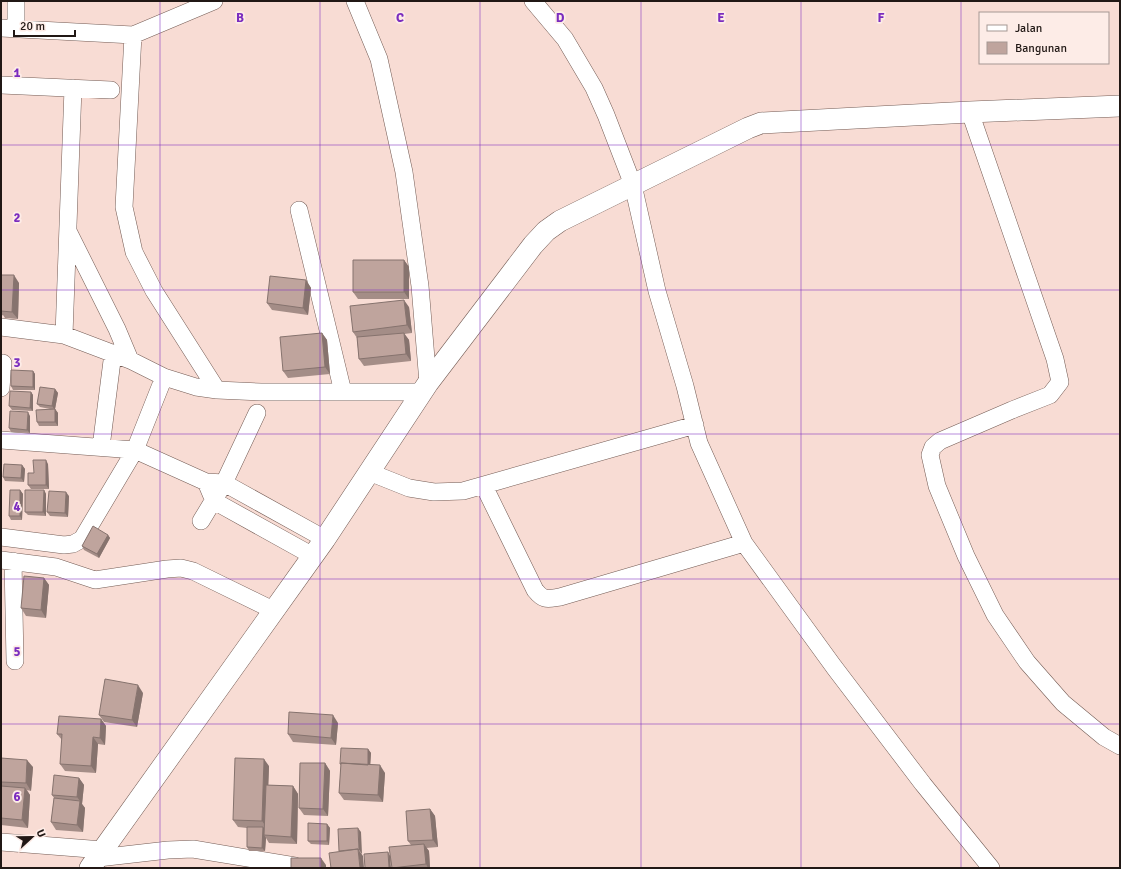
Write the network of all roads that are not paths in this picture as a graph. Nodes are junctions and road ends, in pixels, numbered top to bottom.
1 (16, 1) edge
2 (214, 1) edge
3 (355, 1) edge
4 (533, 1) edge
5 (9, 29) edge
6 (133, 35) junction
7 (1, 85) edge
8 (73, 88) junction
9 (111, 90) dead end
10 (1120, 106) edge
11 (970, 112) junction
12 (632, 185) junction
13 (299, 210) dead end
14 (68, 231) junction
15 (1, 327) edge
16 (64, 335) junction
17 (113, 354) junction
18 (130, 360) junction
19 (4, 364) dead end
20 (164, 377) junction
21 (425, 387) junction
22 (1, 388) edge
23 (217, 390) junction
24 (343, 392) junction
25 (257, 413) dead end
26 (695, 425) junction
27 (1, 440) edge
28 (102, 447) junction
29 (135, 450) junction
30 (369, 472) junction
31 (206, 482) junction
32 (224, 483) junction
33 (484, 486) junction
34 (214, 501) junction
35 (201, 521) dead end
36 (1, 538) edge
37 (326, 539) junction
38 (744, 543) junction
39 (313, 556) junction
40 (7, 561) edge
41 (275, 611) junction
42 (15, 661) dead end
43 (1120, 746) edge
44 (1, 842) edge
45 (97, 858) edge
46 (295, 866) edge
47 (991, 868) edge

1 - 5 street
2 - 6 street
3 - 21 street
4 - 12 street
5 - 6 street
6 - 23 street
7 - 8 street
8 - 9 street
8 - 14 street
10 - 11 street
11 - 12 street
11 - 43 street
12 - 21 street
12 - 26 street
13 - 24 street
14 - 16 street
14 - 18 street
15 - 16 street
16 - 17 street
17 - 18 street
17 - 28 street
18 - 20 street
19 - 22 street
20 - 23 street
20 - 29 street
21 - 24 street
21 - 30 street
23 - 24 street
25 - 32 street
26 - 33 street
26 - 38 street
27 - 28 street
28 - 29 street
29 - 31 street
29 - 36 street
30 - 33 street
30 - 37 street
31 - 32 street
31 - 34 street
32 - 34 street
32 - 37 street
33 - 38 street
34 - 35 street
34 - 39 street
37 - 39 street
38 - 47 street
39 - 41 street
40 - 41 street
40 - 42 street
41 - 45 street
44 - 45 street
45 - 46 street

